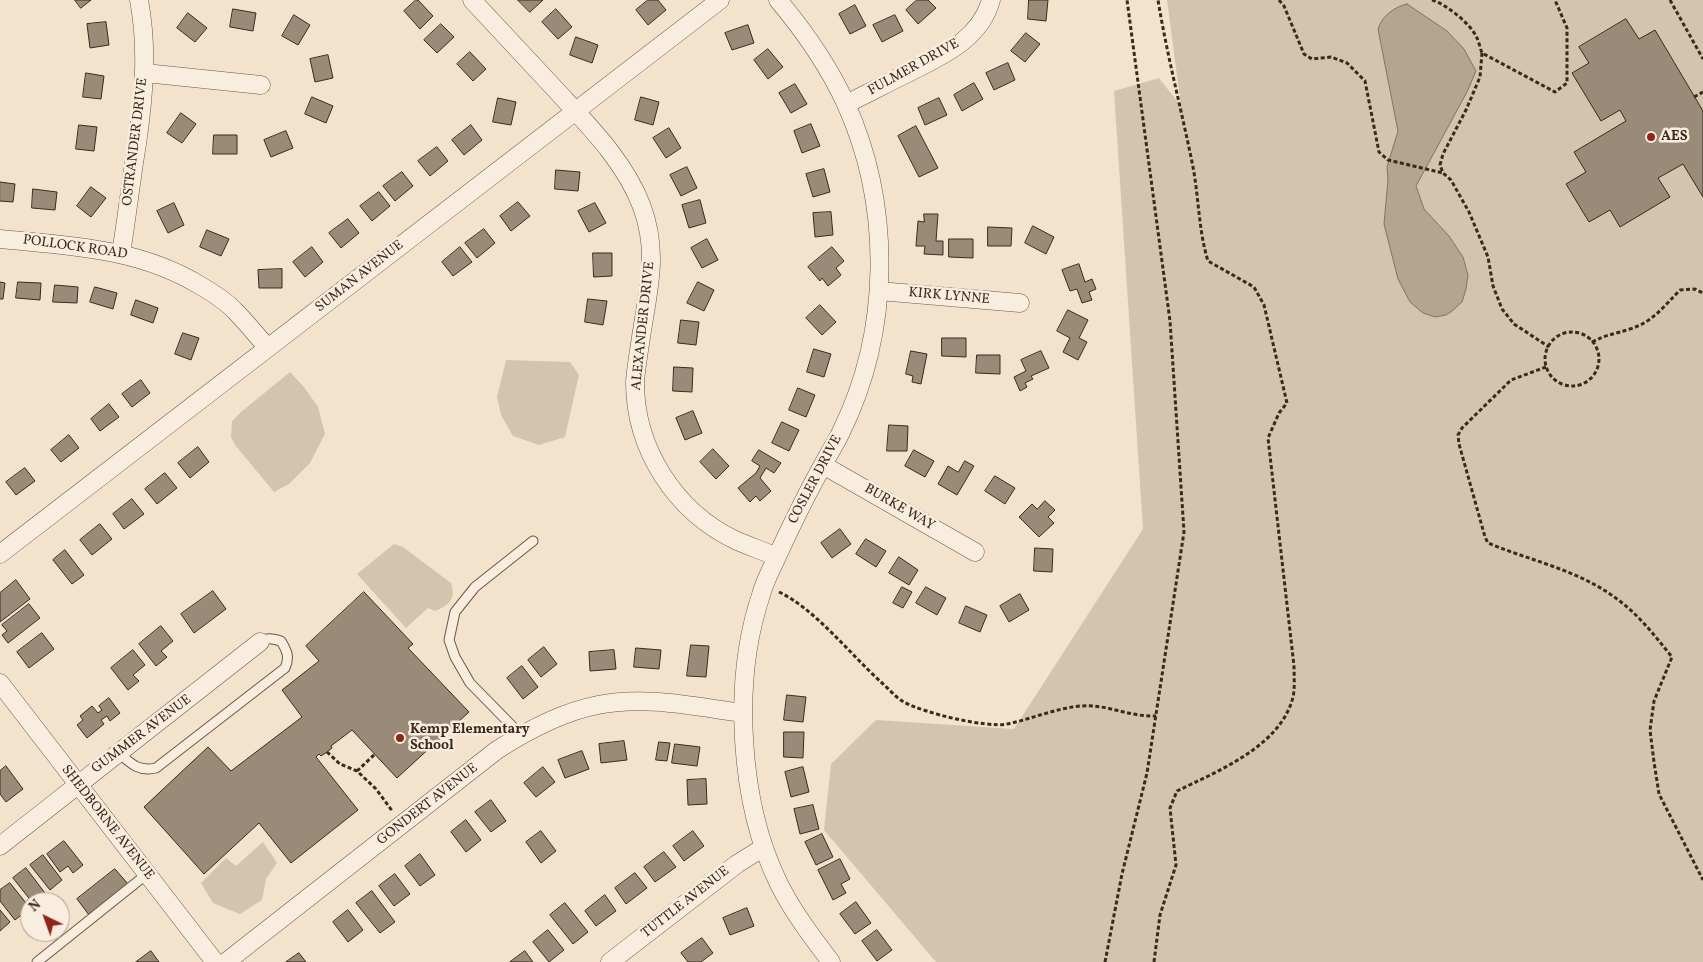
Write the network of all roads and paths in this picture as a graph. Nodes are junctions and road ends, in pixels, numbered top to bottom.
1 (139, 0) edge
2 (472, 0) edge
3 (720, 0) edge
4 (778, 0) edge
5 (991, 0) edge
6 (1127, 0) edge
7 (1158, 0) edge
8 (1279, 0) edge
9 (1432, 0) edge
10 (1554, 0) edge
11 (1670, 0) edge
12 (1482, 53) junction
13 (1703, 59) edge
14 (145, 73) junction
15 (261, 85) dead end
16 (1703, 92) edge
17 (1694, 97) dead end
18 (846, 104) junction
19 (575, 111) junction
20 (1443, 173) junction
21 (0, 239) edge
22 (121, 253) junction
23 (878, 291) junction
24 (1703, 293) edge
25 (1020, 303) dead end
26 (1592, 342) junction
27 (1549, 347) junction
28 (268, 348) junction
29 (1546, 367) junction
30 (823, 465) junction
31 (533, 541) dead end
32 (975, 552) dead end
33 (0, 554) edge
34 (777, 557) junction
35 (765, 585) junction
36 (260, 642) joint
37 (3, 692) edge
38 (743, 713) junction
39 (1156, 716) junction
40 (521, 735) junction
41 (327, 752) dead end
42 (119, 753) junction
43 (375, 754) dead end
44 (357, 771) junction
45 (77, 784) junction
46 (402, 825) junction
47 (0, 846) edge
48 (764, 847) junction
49 (147, 874) junction
50 (1703, 880) edge
51 (37, 962) edge
52 (215, 962) edge
53 (226, 962) edge
54 (610, 962) edge
55 (831, 962) edge
56 (1105, 962) edge
57 (1154, 962) edge

1 - 14 street, OSTRANDER DRIVE
2 - 19 street, ALEXANDER DRIVE
3 - 19 street, SUMAN AVENUE
4 - 18 street, COSLER DRIVE
5 - 18 street, FULMER DRIVE
6 - 39 path
7 - 57 path
8 - 20 path
9 - 12 path
10 - 12 path
11 - 13 path
12 - 20 path
14 - 15 street
14 - 22 street, OSTRANDER DRIVE
16 - 17 path
18 - 23 street, COSLER DRIVE
19 - 28 street, SUMAN AVENUE
19 - 34 street, ALEXANDER DRIVE
20 - 27 path
21 - 22 street, POLLOCK ROAD
22 - 28 street, POLLOCK ROAD
23 - 25 street, KIRK LYNNE
23 - 30 street, COSLER DRIVE
24 - 26 path
26 - 27 path
26 - 29 path
27 - 29 path
28 - 33 street, SUMAN AVENUE
29 - 50 path
30 - 32 street, BURKE WAY
30 - 34 street, COSLER DRIVE
31 - 40 lane
34 - 35 street, COSLER DRIVE
35 - 38 street, COSLER DRIVE
35 - 39 path
36 - 42 street, GUMMER AVENUE
36 - 42 lane
37 - 45 street, SHEDBORNE AVENUE
38 - 40 street, GONDERT AVENUE
38 - 48 street, COSLER DRIVE
39 - 56 path
40 - 46 street, GONDERT AVENUE
41 - 44 path
42 - 45 street, GUMMER AVENUE
43 - 44 path
44 - 46 path
45 - 47 street, GUMMER AVENUE
45 - 49 street, SHEDBORNE AVENUE
46 - 53 street, GONDERT AVENUE
48 - 54 street, TUTTLE AVENUE
48 - 55 street, COSLER DRIVE
49 - 51 lane
49 - 52 street, SHEDBORNE AVENUE

